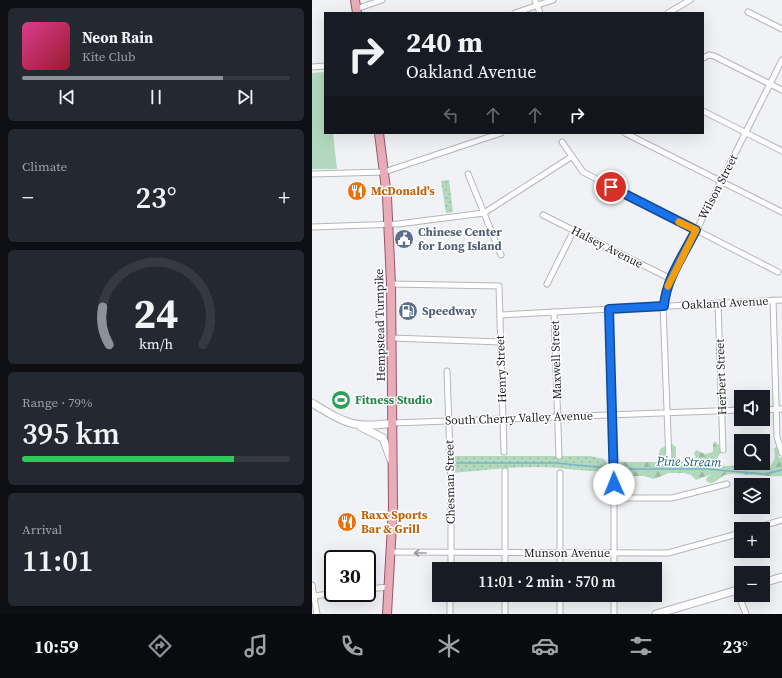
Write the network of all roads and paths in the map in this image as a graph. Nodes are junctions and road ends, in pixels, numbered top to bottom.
1 (355, 0) edge
2 (382, 0) edge
3 (553, 0) edge
4 (690, 0) edge
5 (536, 3) edge
6 (357, 11) edge
7 (517, 12) edge
8 (670, 12) edge
9 (748, 12) dead end
10 (782, 29) edge
11 (704, 57) edge
12 (782, 60) edge
13 (324, 66) edge
14 (312, 67) edge
15 (770, 84) junction
16 (782, 90) edge
17 (704, 112) edge
18 (745, 132) junction
19 (379, 134) edge
20 (498, 134) edge
21 (627, 134) edge
22 (562, 142) dead end
23 (782, 151) edge
24 (571, 157) junction
25 (384, 172) junction
26 (312, 174) edge
27 (468, 174) dead end
28 (721, 181) junction
29 (782, 212) edge
30 (484, 213) junction
31 (544, 215) dead end
32 (389, 224) junction
33 (312, 226) edge
34 (574, 230) junction
35 (696, 230) junction
36 (501, 255) dead end
37 (778, 272) dead end
38 (671, 279) junction
39 (391, 284) junction
40 (547, 284) dead end
41 (773, 300) junction
42 (782, 300) edge
43 (718, 303) junction
44 (664, 306) junction
45 (609, 309) junction
46 (554, 312) junction
47 (500, 315) junction
48 (392, 338) junction
49 (501, 342) junction
50 (447, 371) dead end
51 (312, 403) edge
52 (779, 409) edge
53 (734, 410) edge
54 (722, 411) junction
55 (667, 413) junction
56 (612, 414) junction
57 (558, 416) junction
58 (503, 418) junction
59 (448, 420) junction
60 (393, 423) junction
61 (359, 426) junction
62 (723, 450) dead end
63 (504, 452) dead end
64 (782, 453) edge
65 (559, 456) dead end
66 (669, 461) dead end
67 (392, 462) junction
68 (505, 471) dead end
69 (560, 473) dead end
70 (727, 484) dead end
71 (614, 498) junction
72 (782, 520) edge
73 (770, 524) edge
74 (734, 535) edge
75 (390, 552) junction
76 (451, 553) junction
77 (505, 553) junction
78 (560, 553) junction
79 (614, 553) junction
80 (450, 562) edge
81 (505, 562) edge
82 (560, 562) edge
83 (614, 562) edge
84 (782, 577) edge
85 (770, 581) edge
86 (312, 585) edge
87 (389, 587) junction
88 (376, 588) edge
89 (734, 591) edge
90 (324, 595) edge
91 (314, 596) junction
92 (450, 602) edge
93 (505, 602) edge
94 (560, 602) edge
95 (614, 602) edge
96 (742, 602) edge
97 (317, 614) edge
98 (387, 614) edge
99 (450, 614) edge
100 (505, 614) edge
101 (560, 614) edge
102 (614, 614) edge
103 (656, 614) edge
104 (746, 614) edge

1 - 6 main road
2 - 6 street
3 - 5 street
4 - 8 street
5 - 7 street
9 - 10 street
11 - 15 street
12 - 15 street, Wilson Street
13 - 14 street
15 - 16 street
15 - 18 street, Wilson Street
17 - 18 street
18 - 23 street
18 - 28 street, Wilson Street
19 - 25 main road, Hempstead Turnpike
20 - 25 street
21 - 28 street
22 - 24 street
24 - 30 street
24 - 35 street
25 - 26 street
25 - 32 main road, Hempstead Turnpike
27 - 30 street
28 - 29 street
28 - 35 street, Wilson Street
30 - 32 street
30 - 36 street
31 - 34 street, Halsey Avenue
32 - 33 street
32 - 39 main road, Hempstead Turnpike
34 - 38 street, Halsey Avenue
34 - 40 street
35 - 37 street
35 - 38 street, Wilson Street
38 - 44 street, Wilson Street
39 - 47 street, Henry Street
39 - 48 main road, Hempstead Turnpike
41 - 42 street, Oakland Avenue
41 - 43 street, Oakland Avenue
41 - 52 street
43 - 44 street, Oakland Avenue
43 - 54 street, Herbert Street
44 - 45 street, Oakland Avenue
44 - 55 street, Wilson Street
45 - 46 street, Oakland Avenue
45 - 56 street
46 - 47 street, Oakland Avenue
46 - 57 street, Maxwell Street
47 - 49 street, Henry Street
48 - 49 street
48 - 60 main road, Hempstead Turnpike
49 - 58 street, Henry Street
50 - 59 street, Chesman Street
51 - 61 street
52 - 64 street
53 - 54 street, South Cherry Valley Avenue
54 - 55 street, South Cherry Valley Avenue
54 - 62 street, Herbert Street
55 - 56 street, South Cherry Valley Avenue
55 - 66 street, Wilson Street
56 - 57 street, South Cherry Valley Avenue
56 - 71 street
57 - 58 street, South Cherry Valley Avenue
57 - 65 street, Maxwell Street
58 - 59 street, South Cherry Valley Avenue
58 - 63 street, Henry Street
59 - 60 street, South Cherry Valley Avenue
59 - 76 street, Chesman Street
60 - 61 street
60 - 67 main road, Hempstead Turnpike
61 - 67 street
67 - 75 main road, Hempstead Turnpike
68 - 77 street
69 - 78 street
70 - 71 street
71 - 79 street
72 - 73 street
74 - 79 street, Munson Avenue
76 -> 75 street, Munson Avenue
75 - 87 main road, Hempstead Turnpike
76 - 77 street, Munson Avenue
76 - 80 street, Chesman Street
77 - 78 street, Munson Avenue
77 - 81 street
78 - 79 street, Munson Avenue
78 - 82 street
79 - 83 street
84 - 85 street
86 - 91 street
87 - 88 street
87 - 98 main road, Hempstead Turnpike
89 - 103 street
90 - 91 street
91 - 97 street
92 - 99 street
93 - 100 street
94 - 101 street
95 - 102 street
96 - 104 street

